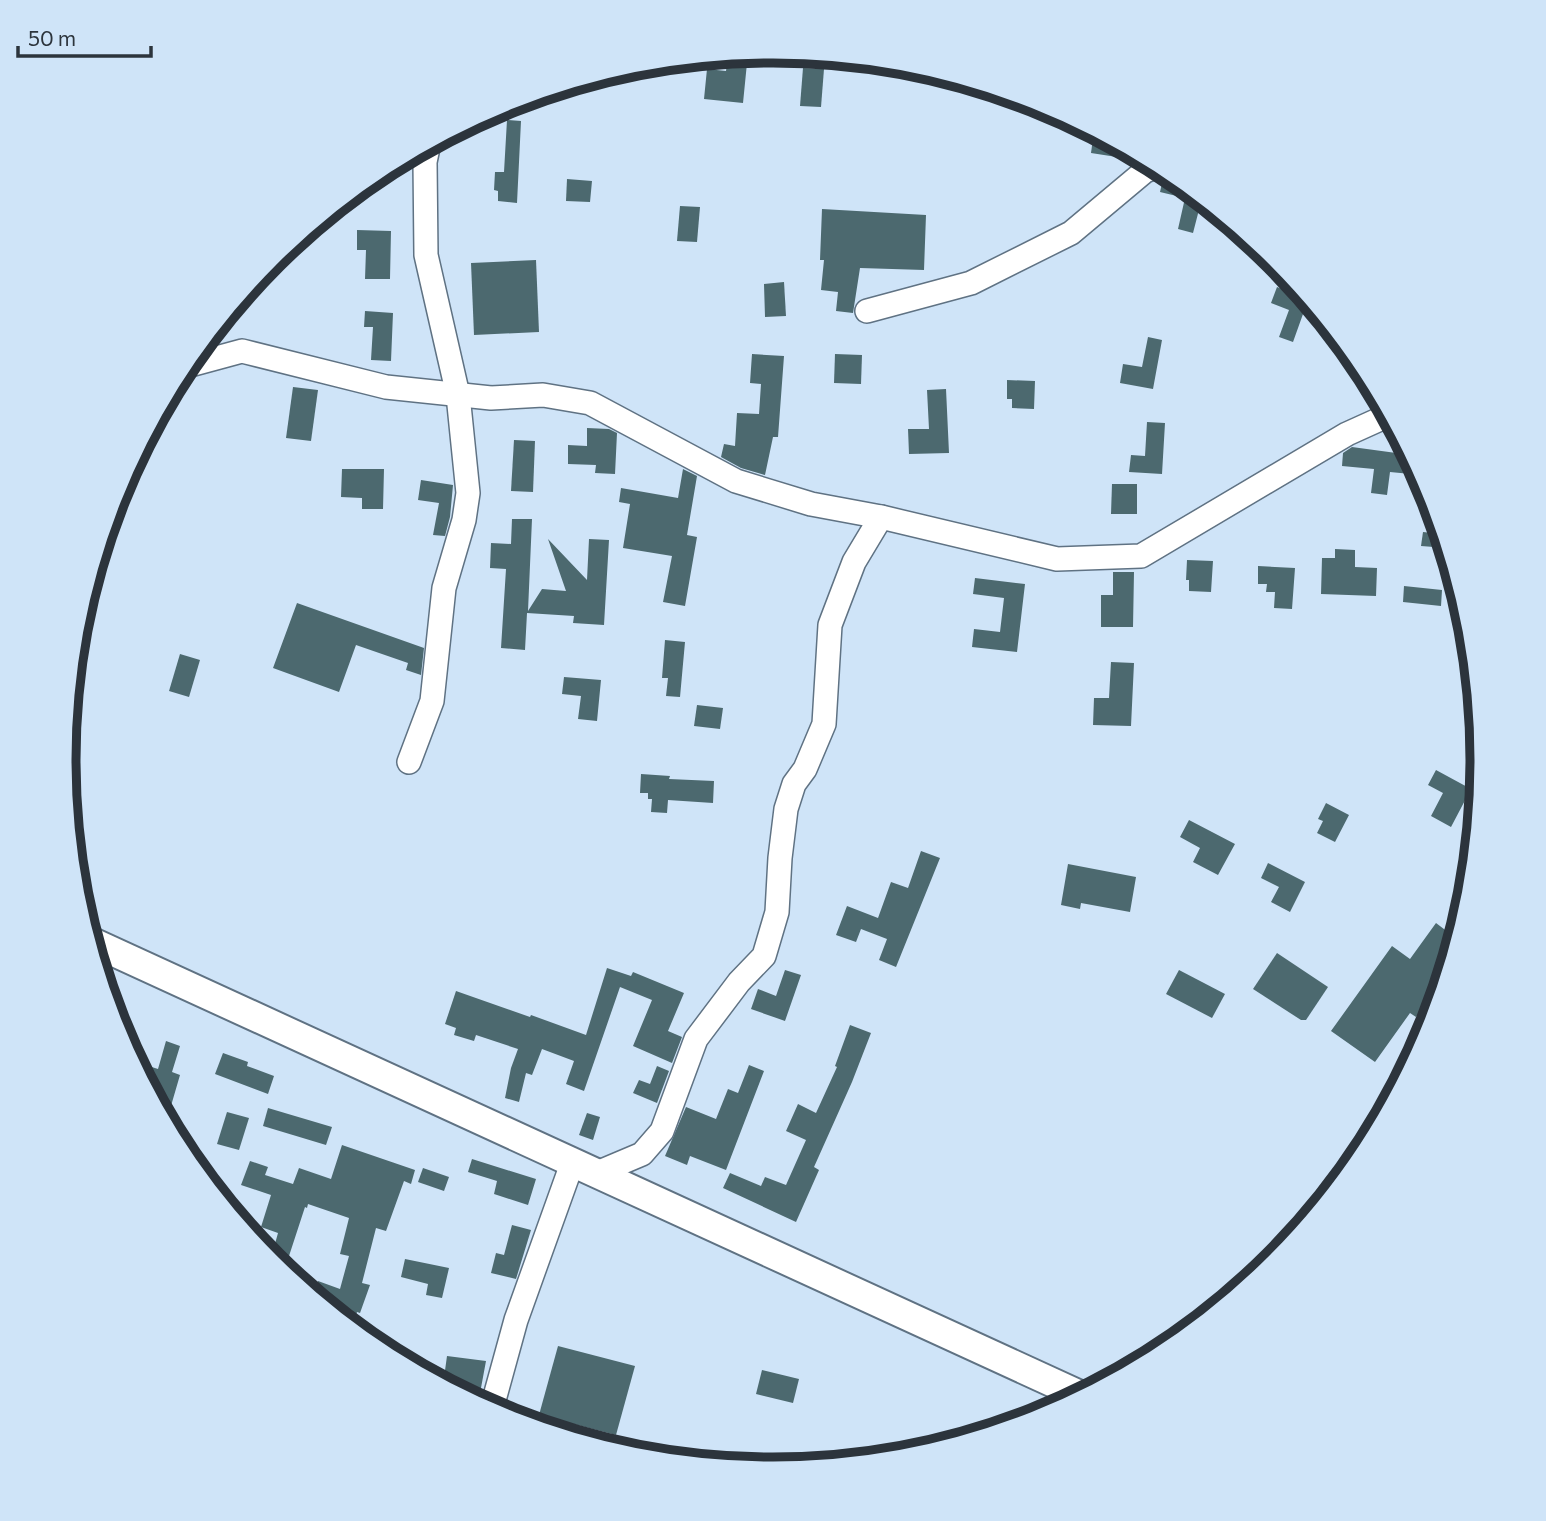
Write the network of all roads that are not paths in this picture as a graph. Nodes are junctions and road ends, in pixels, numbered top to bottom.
1 (427, 155) edge
2 (1145, 171) edge
3 (867, 311) dead end
4 (202, 361) edge
5 (458, 395) junction
6 (1381, 419) edge
7 (881, 517) junction
8 (409, 762) dead end
9 (101, 946) edge
10 (585, 1167) junction
11 (1071, 1391) edge
12 (494, 1400) edge

1 - 5 street
2 - 3 street
4 - 5 street
5 - 7 street
5 - 8 street
6 - 7 street
7 - 10 street
9 - 10 main road
10 - 11 main road
10 - 12 street

